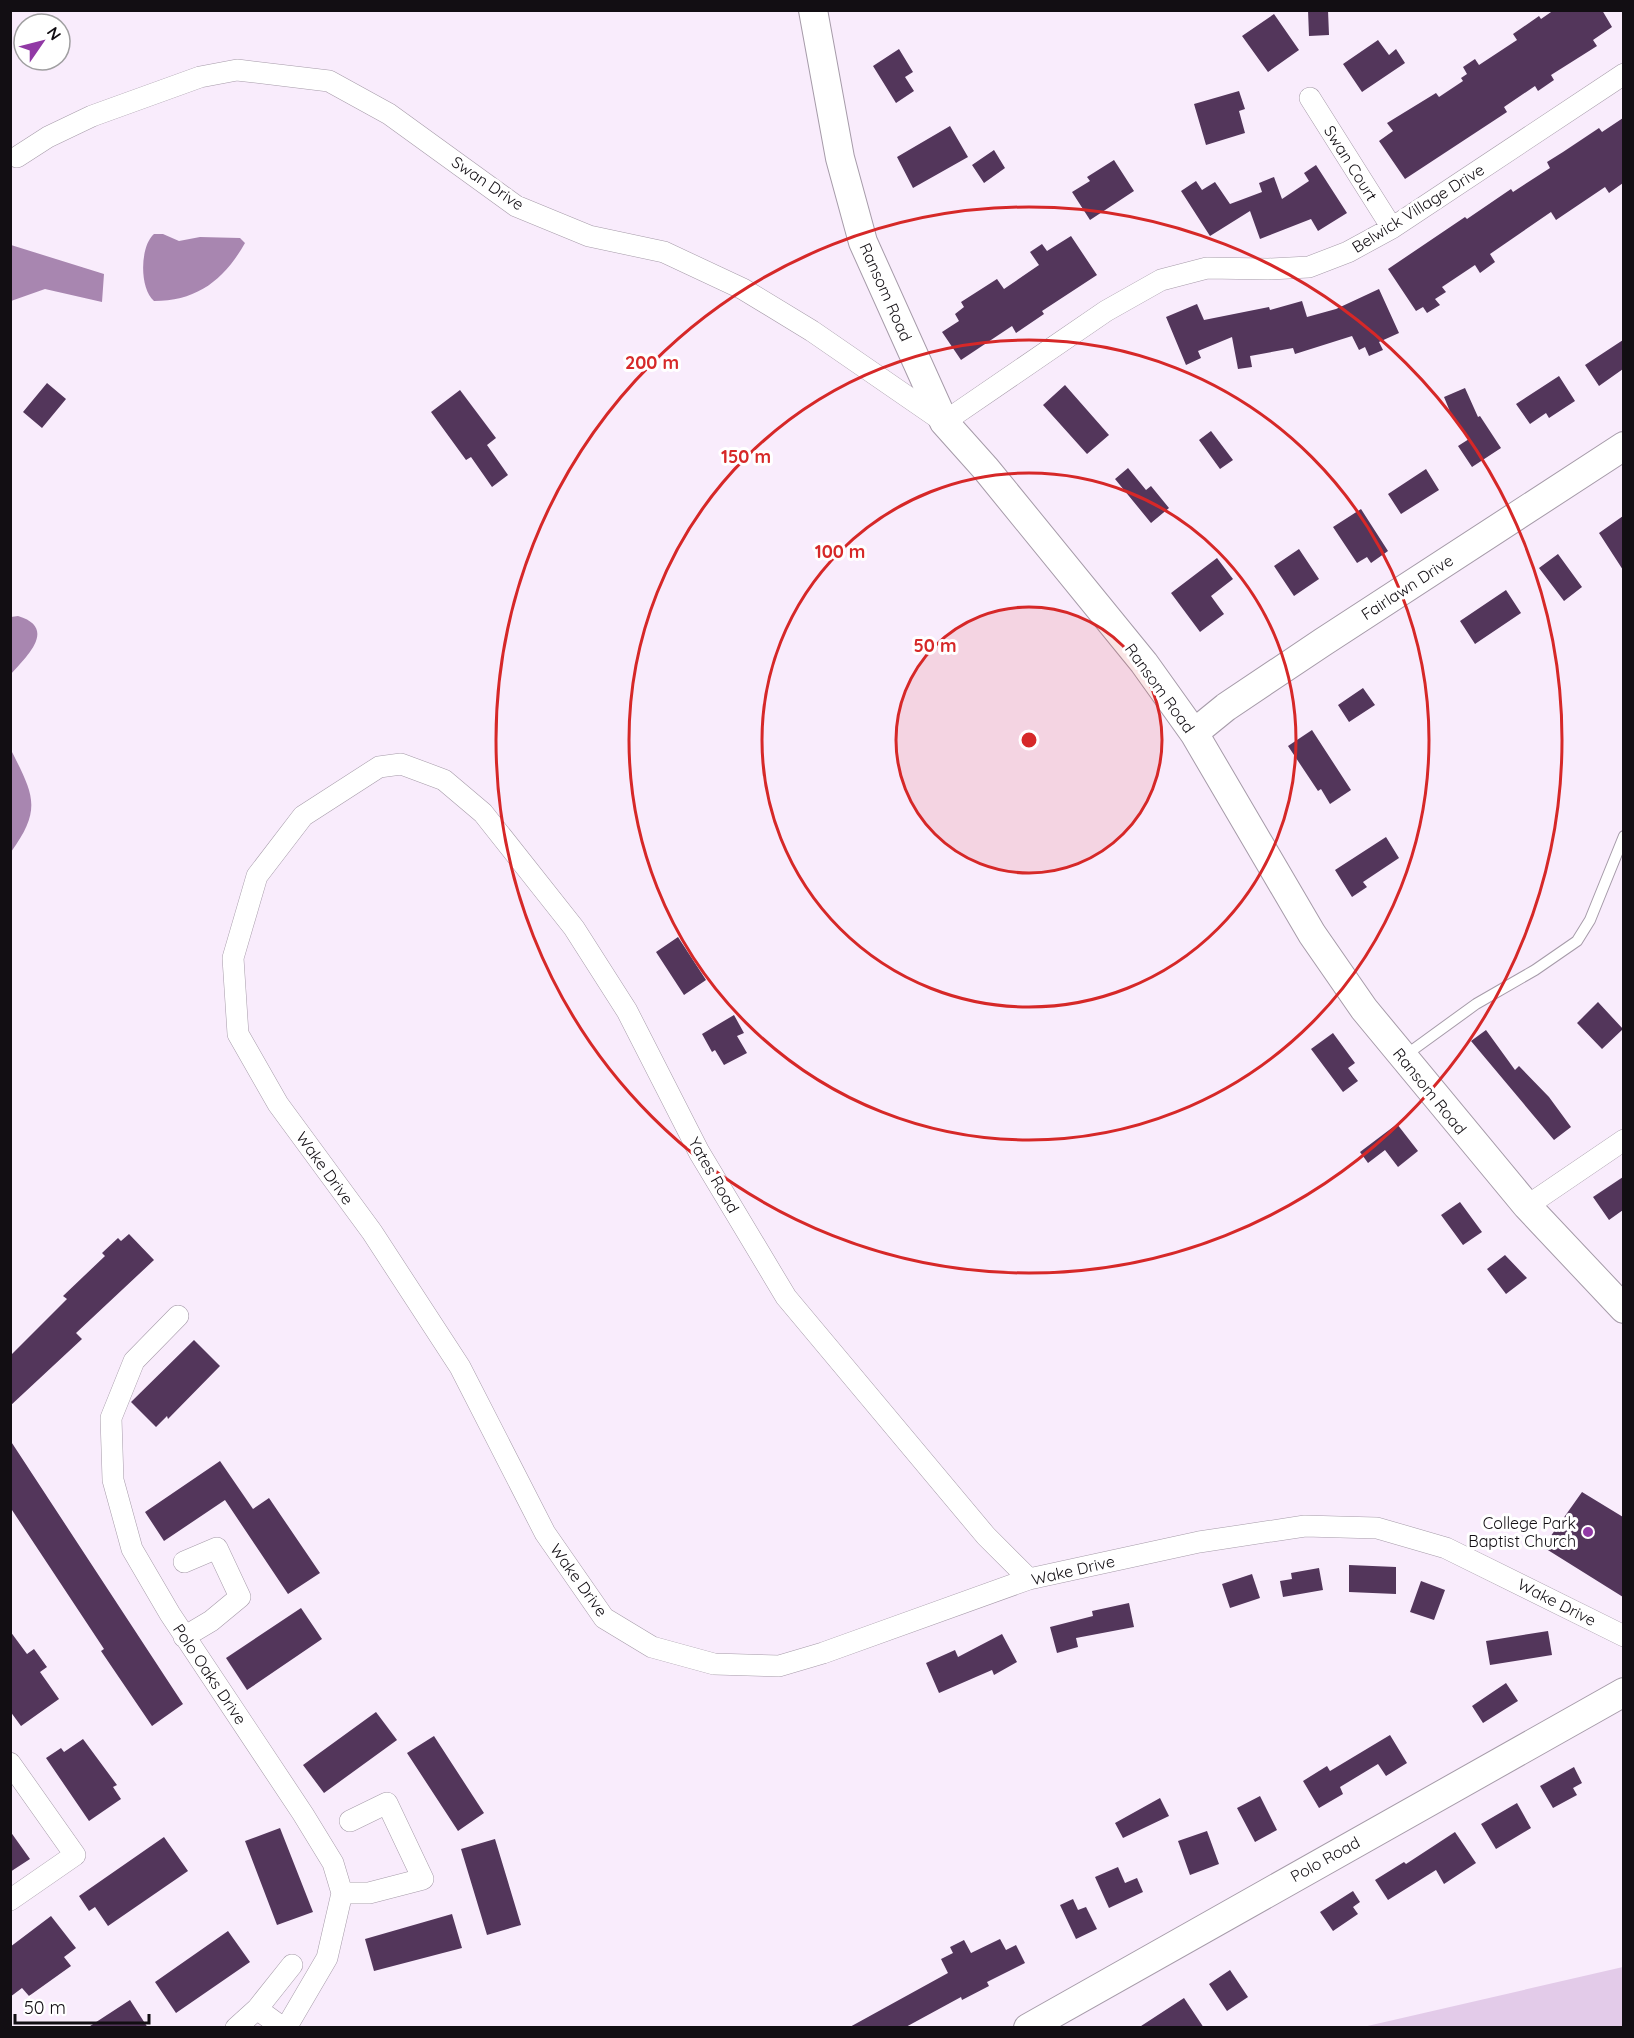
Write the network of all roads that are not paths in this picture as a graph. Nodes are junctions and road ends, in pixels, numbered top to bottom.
1 (813, 10) edge
2 (1623, 74) edge
3 (1310, 98) dead end
4 (17, 157) dead end
5 (1392, 228) junction
6 (944, 422) junction
7 (1623, 446) edge
8 (1194, 733) junction
9 (414, 770) joint
10 (1623, 836) edge
11 (1403, 1057) junction
12 (1623, 1140) edge
13 (1527, 1206) junction
14 (1623, 1309) edge
15 (178, 1316) dead end
16 (184, 1562) dead end
17 (1029, 1579) junction
18 (184, 1636) junction
19 (1623, 1636) edge
20 (1623, 1692) edge
21 (10, 1763) edge
22 (350, 1821) dead end
23 (342, 1893) junction
24 (10, 1900) edge
25 (292, 1965) dead end
26 (256, 2009) junction
27 (236, 2028) edge
28 (285, 2028) edge
29 (1028, 2028) edge

1 - 6 street, Ransom Road
2 - 5 street, Belwick Village Drive
3 - 5 street, Swan Court
4 - 6 street, Swan Drive
5 - 6 street, Belwick Village Drive
6 - 8 street, Ransom Road
7 - 8 street, Fairlawn Drive
8 - 11 street, Ransom Road
9 - 17 street, Yates Road
9 - 17 street, Wake Drive
10 - 11 lane
11 - 13 street, Ransom Road
12 - 13 street
13 - 14 street, Ransom Road
15 - 18 street, Polo Oaks Drive
16 - 18 street
17 - 19 street, Wake Drive
18 - 23 street, Polo Oaks Drive
20 - 29 street, Polo Road
21 - 24 street
22 - 23 street
23 - 28 street, Polo Oaks Drive
25 - 26 street
26 - 27 street
26 - 28 street

